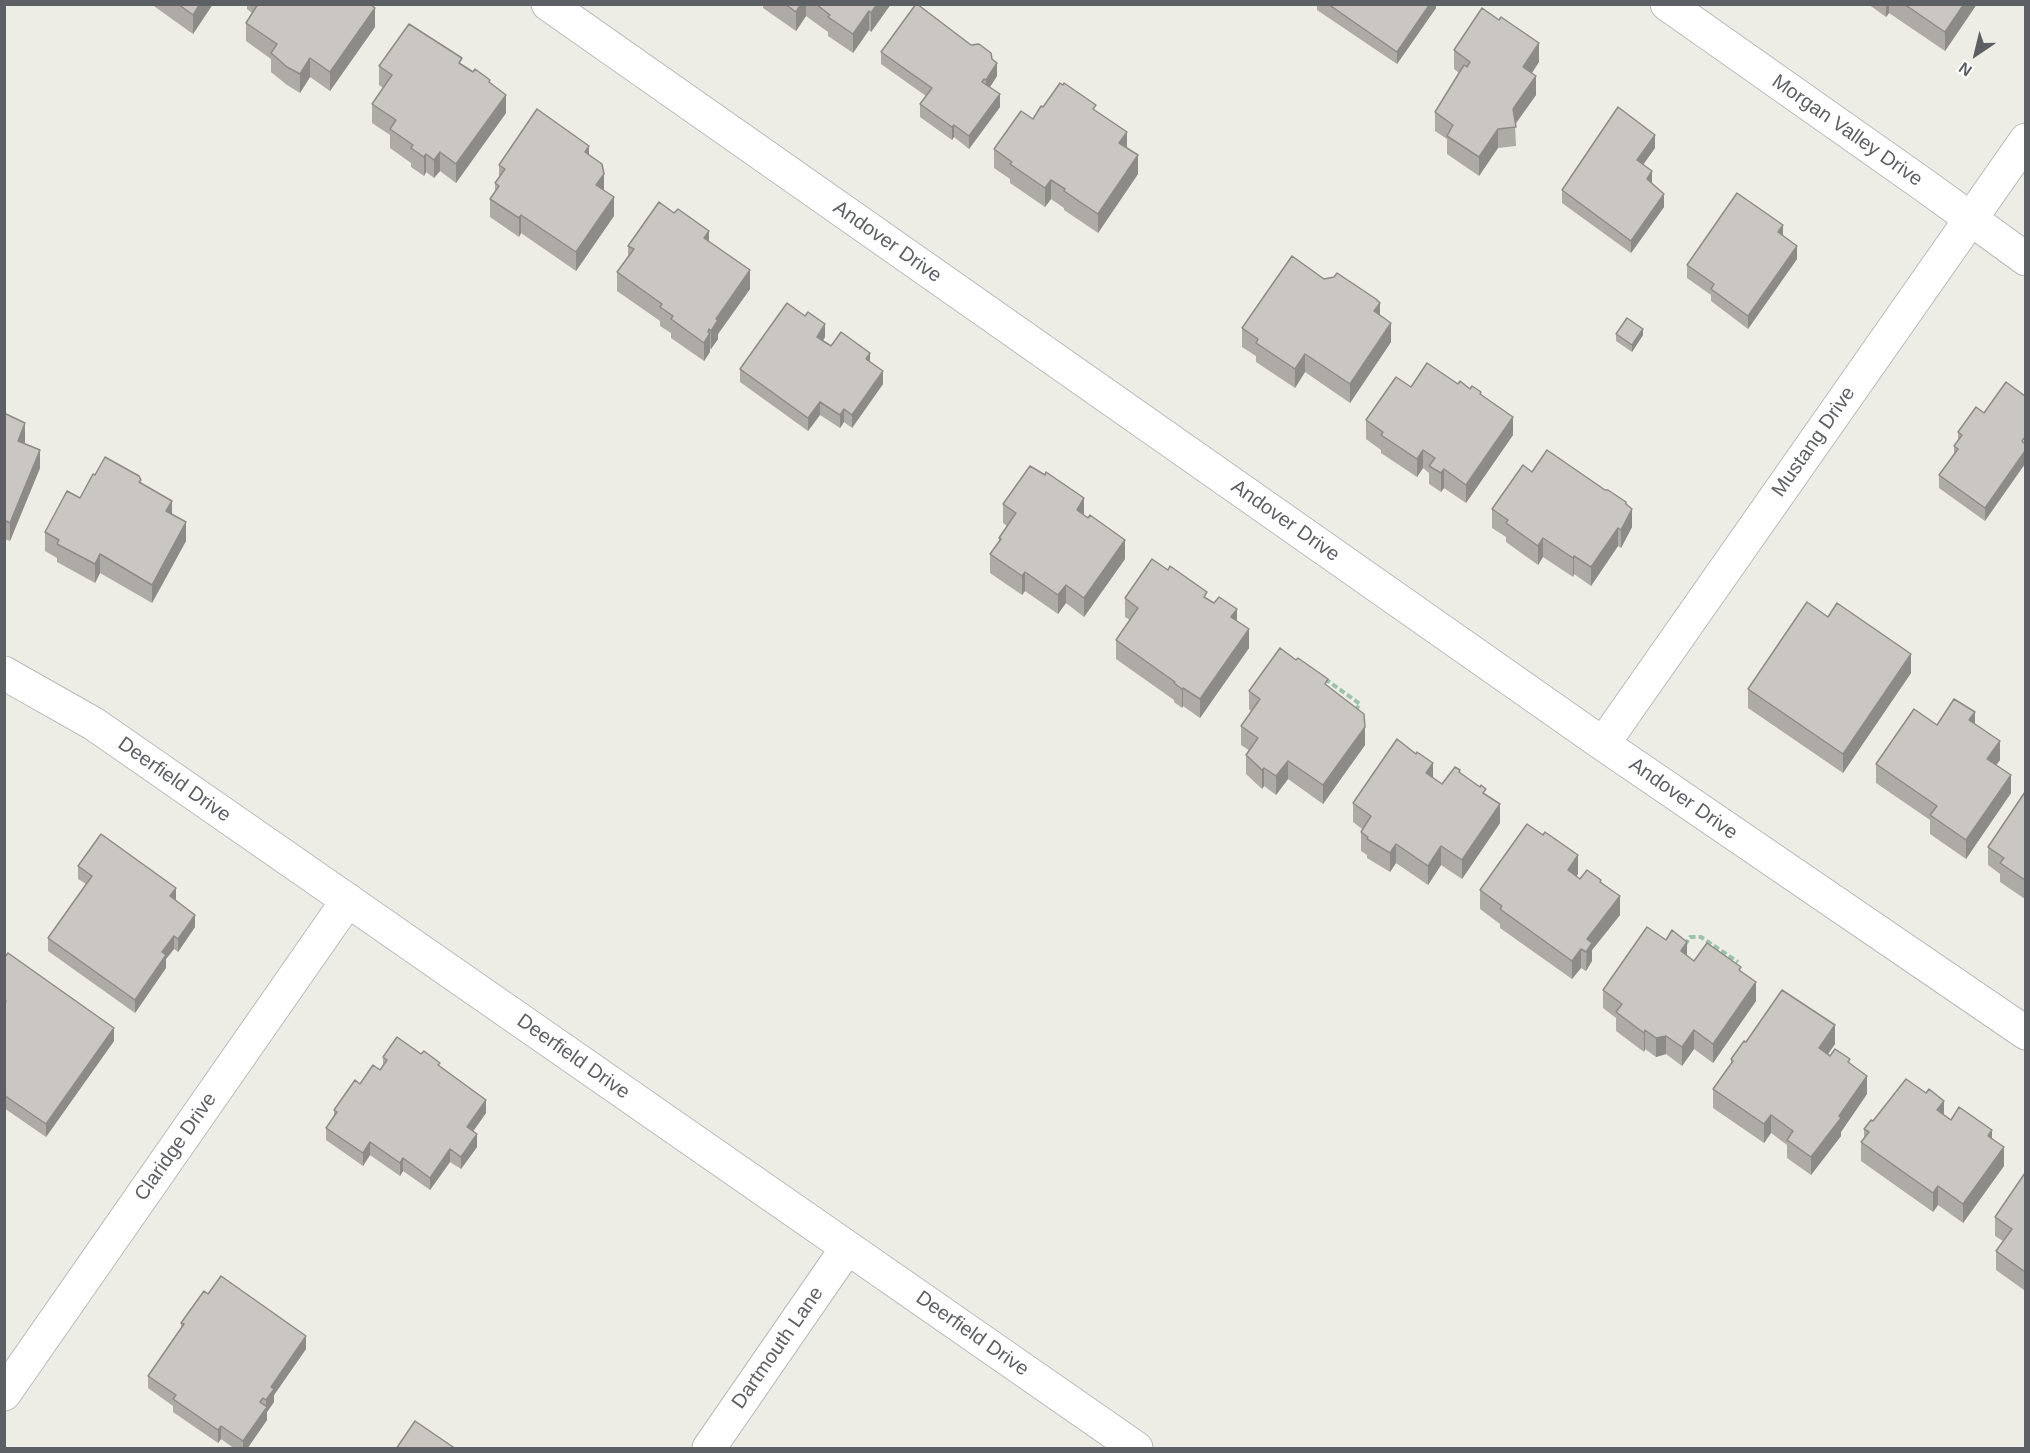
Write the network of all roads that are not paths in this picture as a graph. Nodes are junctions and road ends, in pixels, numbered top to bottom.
1 (548, 4) edge
2 (1667, 4) edge
3 (2025, 140) edge
4 (1971, 219) junction
5 (2025, 259) edge
6 (4, 673) edge
7 (1603, 744) junction
8 (348, 900) junction
9 (2025, 1033) edge
10 (848, 1248) junction
11 (4, 1394) edge
12 (710, 1449) edge
13 (1136, 1449) edge

1 - 7 street, Andover Drive
2 - 4 street, Morgan Valley Drive
3 - 4 street, Mustang Drive
4 - 5 street, Morgan Valley Drive
4 - 7 street, Mustang Drive
6 - 8 street, Deerfield Drive
7 - 9 street, Andover Drive
8 - 10 street, Deerfield Drive
8 - 11 street, Claridge Drive
10 - 12 street, Dartmouth Lane
10 - 13 street, Deerfield Drive

